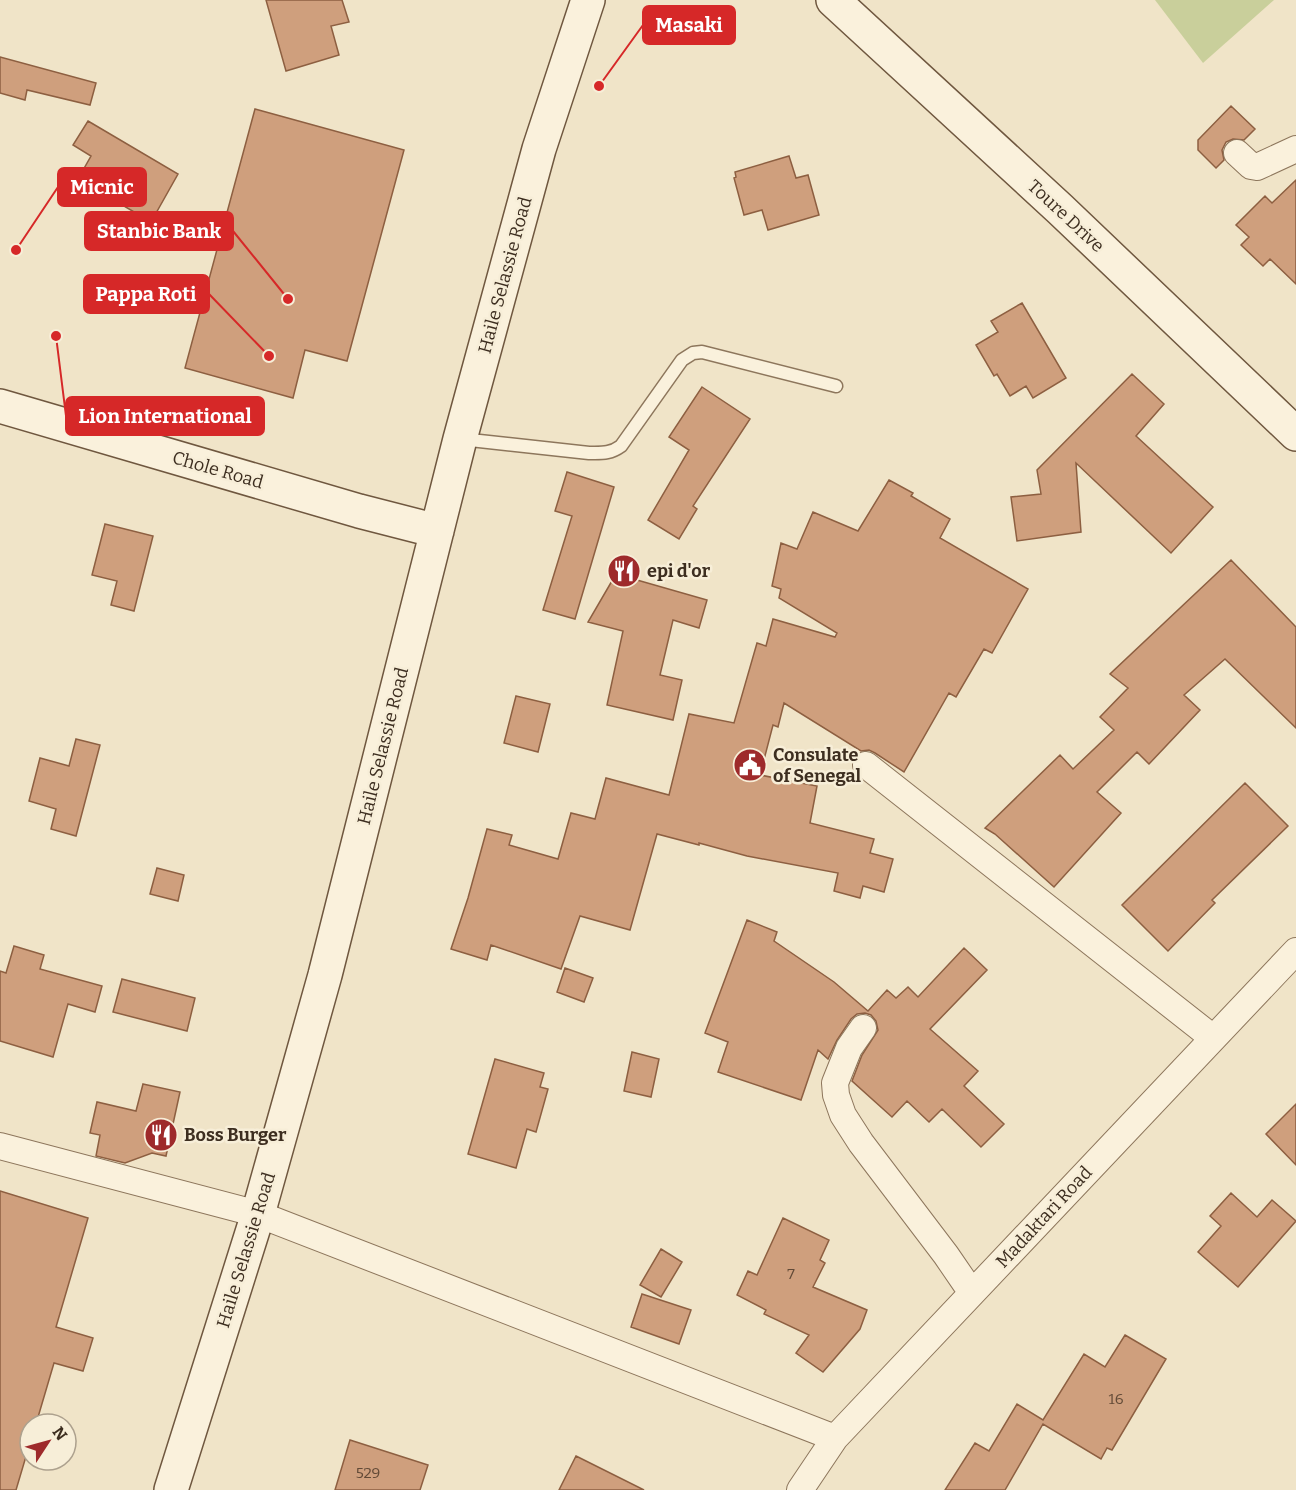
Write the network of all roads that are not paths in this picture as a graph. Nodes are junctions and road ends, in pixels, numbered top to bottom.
1 (588, 0) edge
2 (833, 0) edge
3 (1296, 149) edge
4 (1237, 153) dead end
5 (836, 386) dead end
6 (0, 406) edge
7 (1296, 434) edge
8 (460, 439) junction
9 (437, 531) junction
10 (866, 765) dead end
11 (1296, 951) edge
12 (863, 1028) dead end
13 (1213, 1038) junction
14 (0, 1146) edge
15 (258, 1214) junction
16 (972, 1293) junction
17 (835, 1438) junction
18 (171, 1490) edge
19 (800, 1490) edge

1 - 8 street, Haile Selassie Road
2 - 7 street, Toure Drive
3 - 4 street
5 - 8 lane
6 - 9 street, Chole Road
8 - 9 street, Haile Selassie Road
9 - 15 street, Haile Selassie Road
10 - 13 street
11 - 13 street, Madaktari Road
12 - 16 street
13 - 16 street, Madaktari Road
14 - 15 street
15 - 17 street
15 - 18 street, Haile Selassie Road
16 - 17 street, Madaktari Road
17 - 19 street, Madaktari Road

